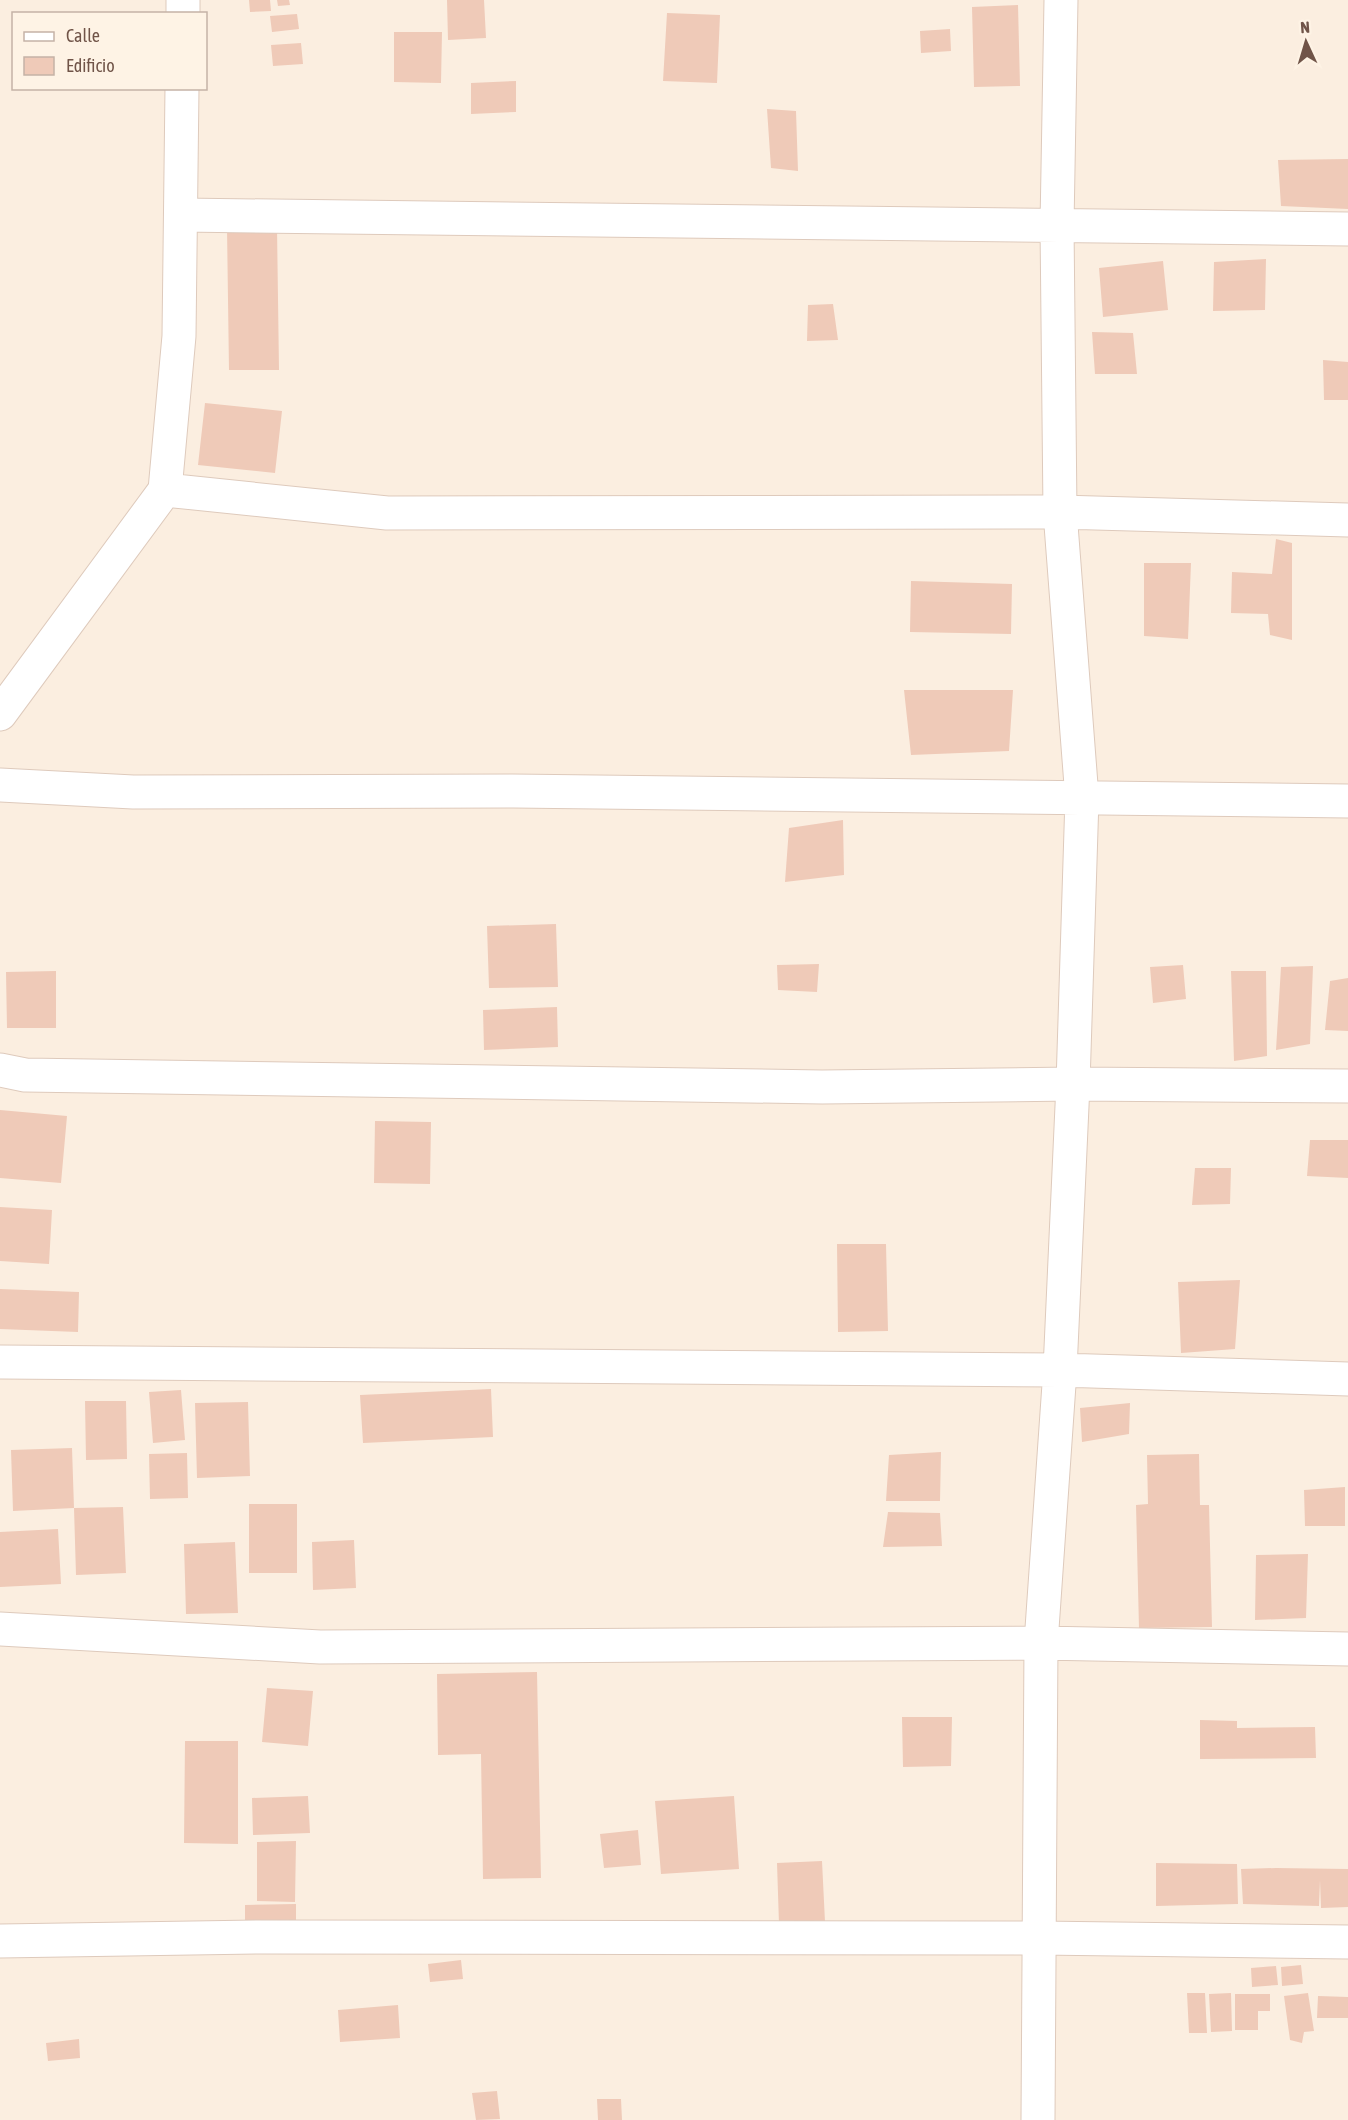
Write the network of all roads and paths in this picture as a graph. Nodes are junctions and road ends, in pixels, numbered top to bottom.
1 (1061, 0) edge
2 (182, 90) edge
3 (181, 215) junction
4 (1058, 225) junction
5 (1348, 230) edge
6 (165, 490) junction
7 (1060, 512) junction
8 (1348, 520) edge
9 (0, 714) edge
10 (0, 785) edge
11 (1082, 798) junction
12 (1348, 801) edge
13 (0, 1070) edge
14 (1073, 1084) junction
15 (1348, 1086) edge
16 (0, 1362) edge
17 (1060, 1370) junction
18 (1348, 1379) edge
19 (0, 1629) edge
20 (1041, 1642) junction
21 (1348, 1649) edge
22 (1039, 1938) junction
23 (0, 1941) edge
24 (1348, 1942) edge
25 (1038, 2120) edge

1 - 4 street
2 - 3 street
3 - 4 street
3 - 6 street
4 - 5 street
4 - 7 street
6 - 7 street
6 - 9 street
7 - 8 street
7 - 11 street
10 - 11 street
11 - 12 street
11 - 14 street
13 - 14 street
14 - 15 street
14 - 17 street
16 - 17 street
17 - 18 street
17 - 20 street
19 - 20 street
20 - 21 street
20 - 22 street
22 - 23 street
22 - 24 street
22 - 25 street

